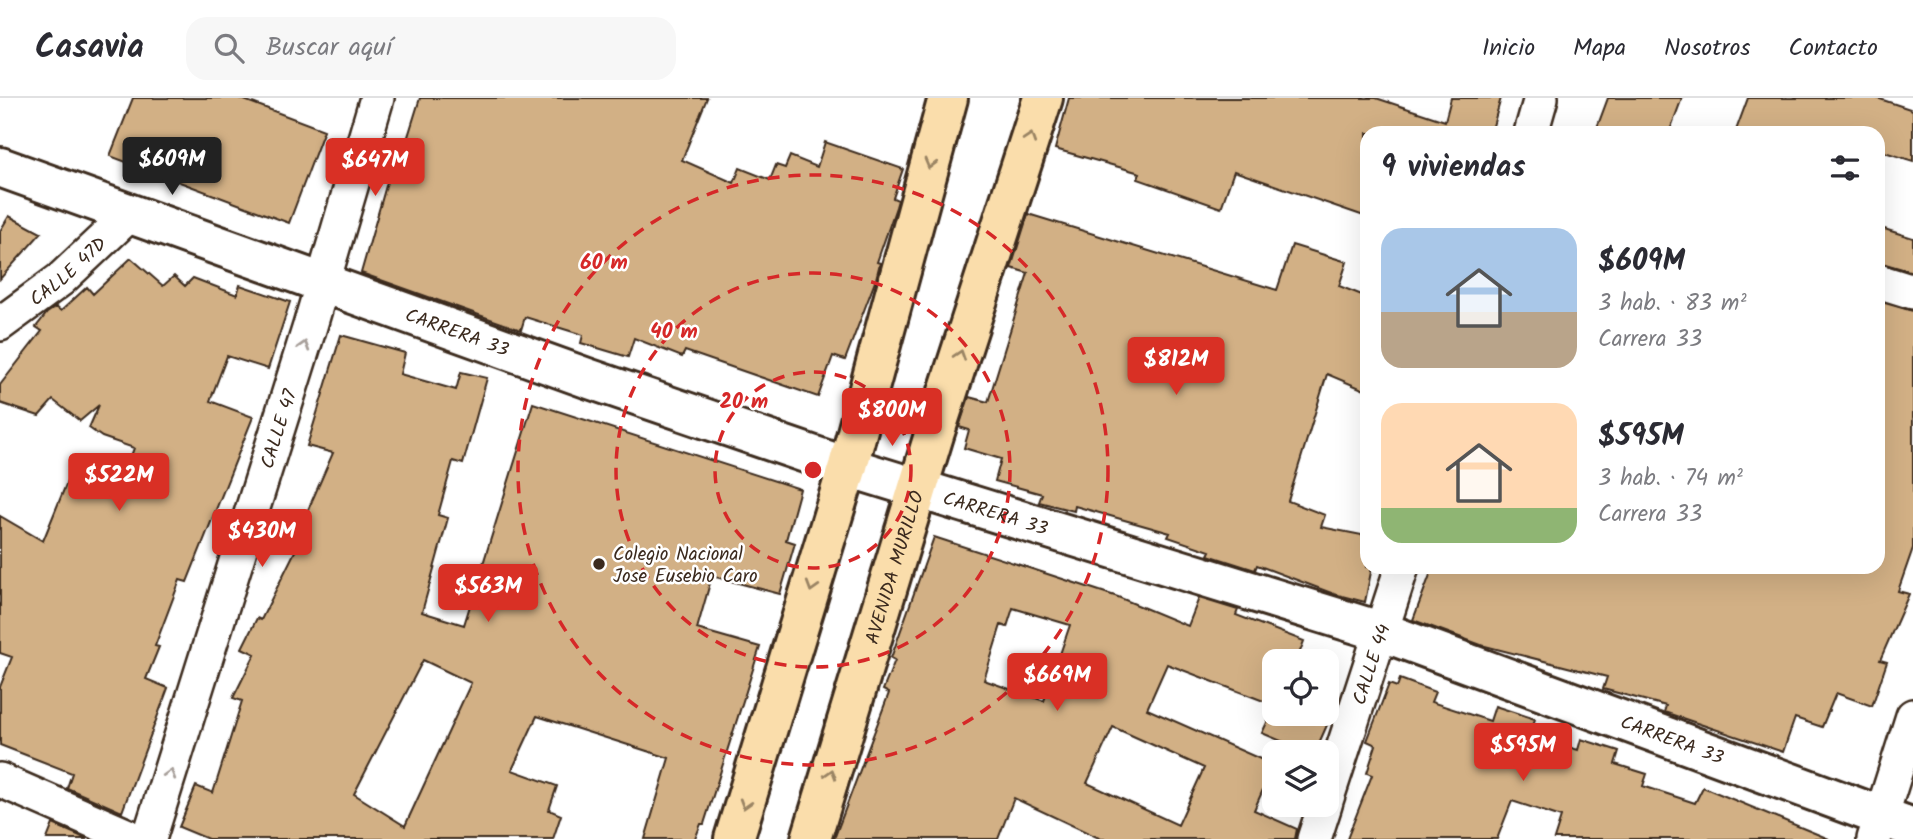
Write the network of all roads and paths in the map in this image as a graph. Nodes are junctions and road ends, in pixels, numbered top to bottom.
1 (377, 98) edge
2 (948, 98) edge
3 (1043, 98) edge
4 (1541, 98) edge
5 (1533, 126) edge
6 (0, 167) edge
7 (130, 214) junction
8 (323, 283) junction
9 (1885, 283) edge
10 (1913, 292) edge
11 (0, 324) edge
12 (848, 466) junction
13 (919, 486) junction
14 (1400, 574) edge
15 (1383, 632) junction
16 (1913, 716) edge
17 (1339, 764) edge
18 (0, 780) edge
19 (1321, 817) edge
20 (1889, 828) edge
21 (135, 839) edge
22 (149, 839) edge
23 (734, 839) edge
24 (811, 839) edge
25 (1314, 839) edge

1 - 8 street, CALLE 47
2 -> 12 main road
13 -> 3 main road, AVENIDA MURILLO
4 - 5 street
6 - 7 street, CARRERA 33
7 - 8 street, CARRERA 33
7 - 11 street, CALLE 47D
8 - 12 street, CARRERA 33
22 -> 8 street, CALLE 47
9 - 10 street
12 - 13 street, CARRERA 33
12 -> 23 main road
13 - 15 street, CARRERA 33
24 -> 13 main road, AVENIDA MURILLO
14 - 15 street, CALLE 44
15 - 17 street, CALLE 44
15 - 20 street, CARRERA 33
16 - 20 street
18 - 21 street
19 - 25 street, CALLE 44

